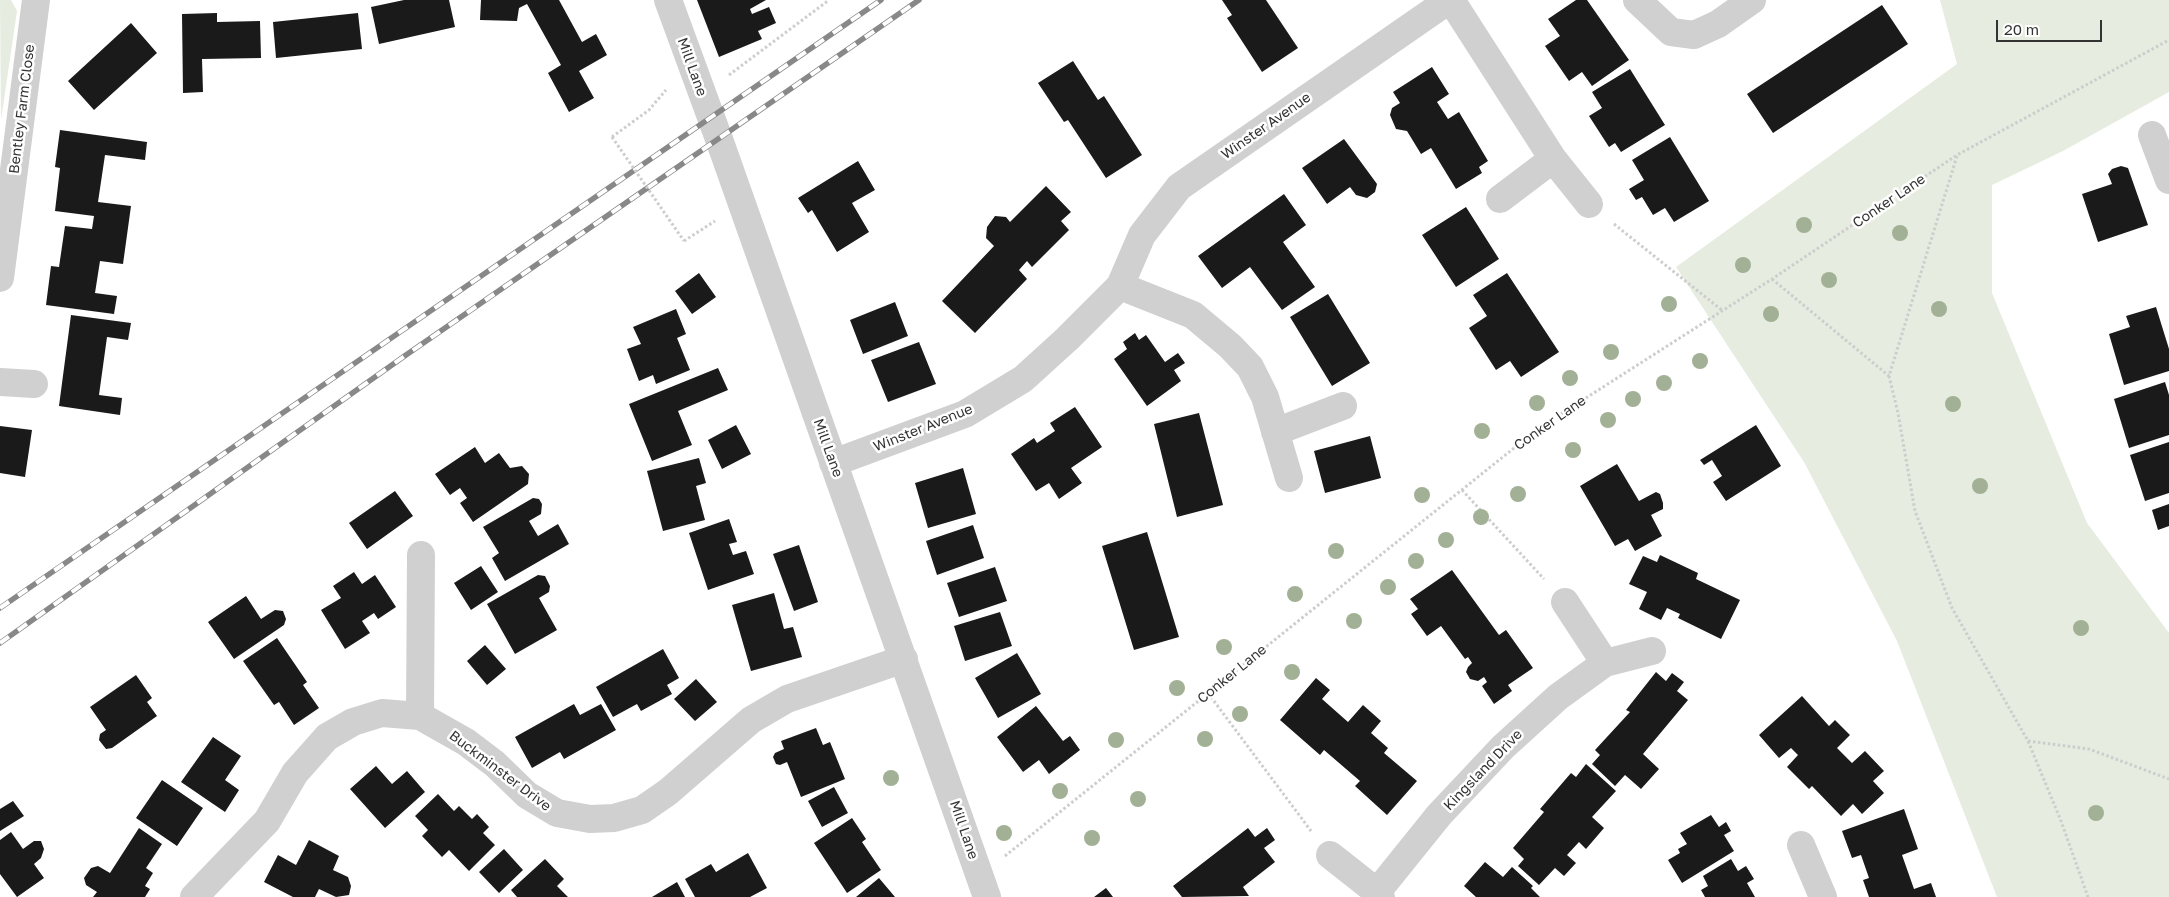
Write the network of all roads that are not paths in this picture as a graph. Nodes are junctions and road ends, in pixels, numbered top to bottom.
1 (36, 0) edge
2 (668, 0) edge
3 (1450, 0) edge
4 (1637, 0) edge
5 (1752, 0) edge
6 (2152, 135) dead end
7 (1553, 159) junction
8 (2169, 180) edge
9 (1500, 199) dead end
10 (1589, 204) road end
11 (0, 278) edge
12 (1120, 286) junction
13 (0, 382) edge
14 (34, 384) dead end
15 (1343, 406) dead end
16 (1275, 432) junction
17 (832, 463) junction
18 (1288, 478) dead end
19 (421, 554) dead end
20 (1565, 602) road end
21 (1652, 651) dead end
22 (904, 659) junction
23 (1605, 663) junction
24 (420, 716) junction
25 (1801, 845) dead end
26 (1330, 855) road end
27 (984, 886) edge
28 (1379, 895) edge
29 (194, 897) edge
30 (1823, 897) edge

1 - 11 street, Bentley Farm Close
2 - 17 street, Mill Lane
3 - 7 street, Winster Avenue
3 - 12 street, Winster Avenue
4 - 5 street
6 - 8 street
7 - 9 street
7 - 10 street, Winster Avenue
12 - 16 street
12 - 17 street, Winster Avenue
13 - 14 street
15 - 16 street
16 - 18 street
17 - 22 street, Mill Lane
19 - 24 street
20 - 23 street
21 - 23 street, Kingsland Drive
22 - 24 street, Buckminster Drive
22 - 27 street, Mill Lane
23 - 28 street, Kingsland Drive
24 - 29 street, Buckminster Drive
25 - 30 street
26 - 28 street, Kingsland Drive

